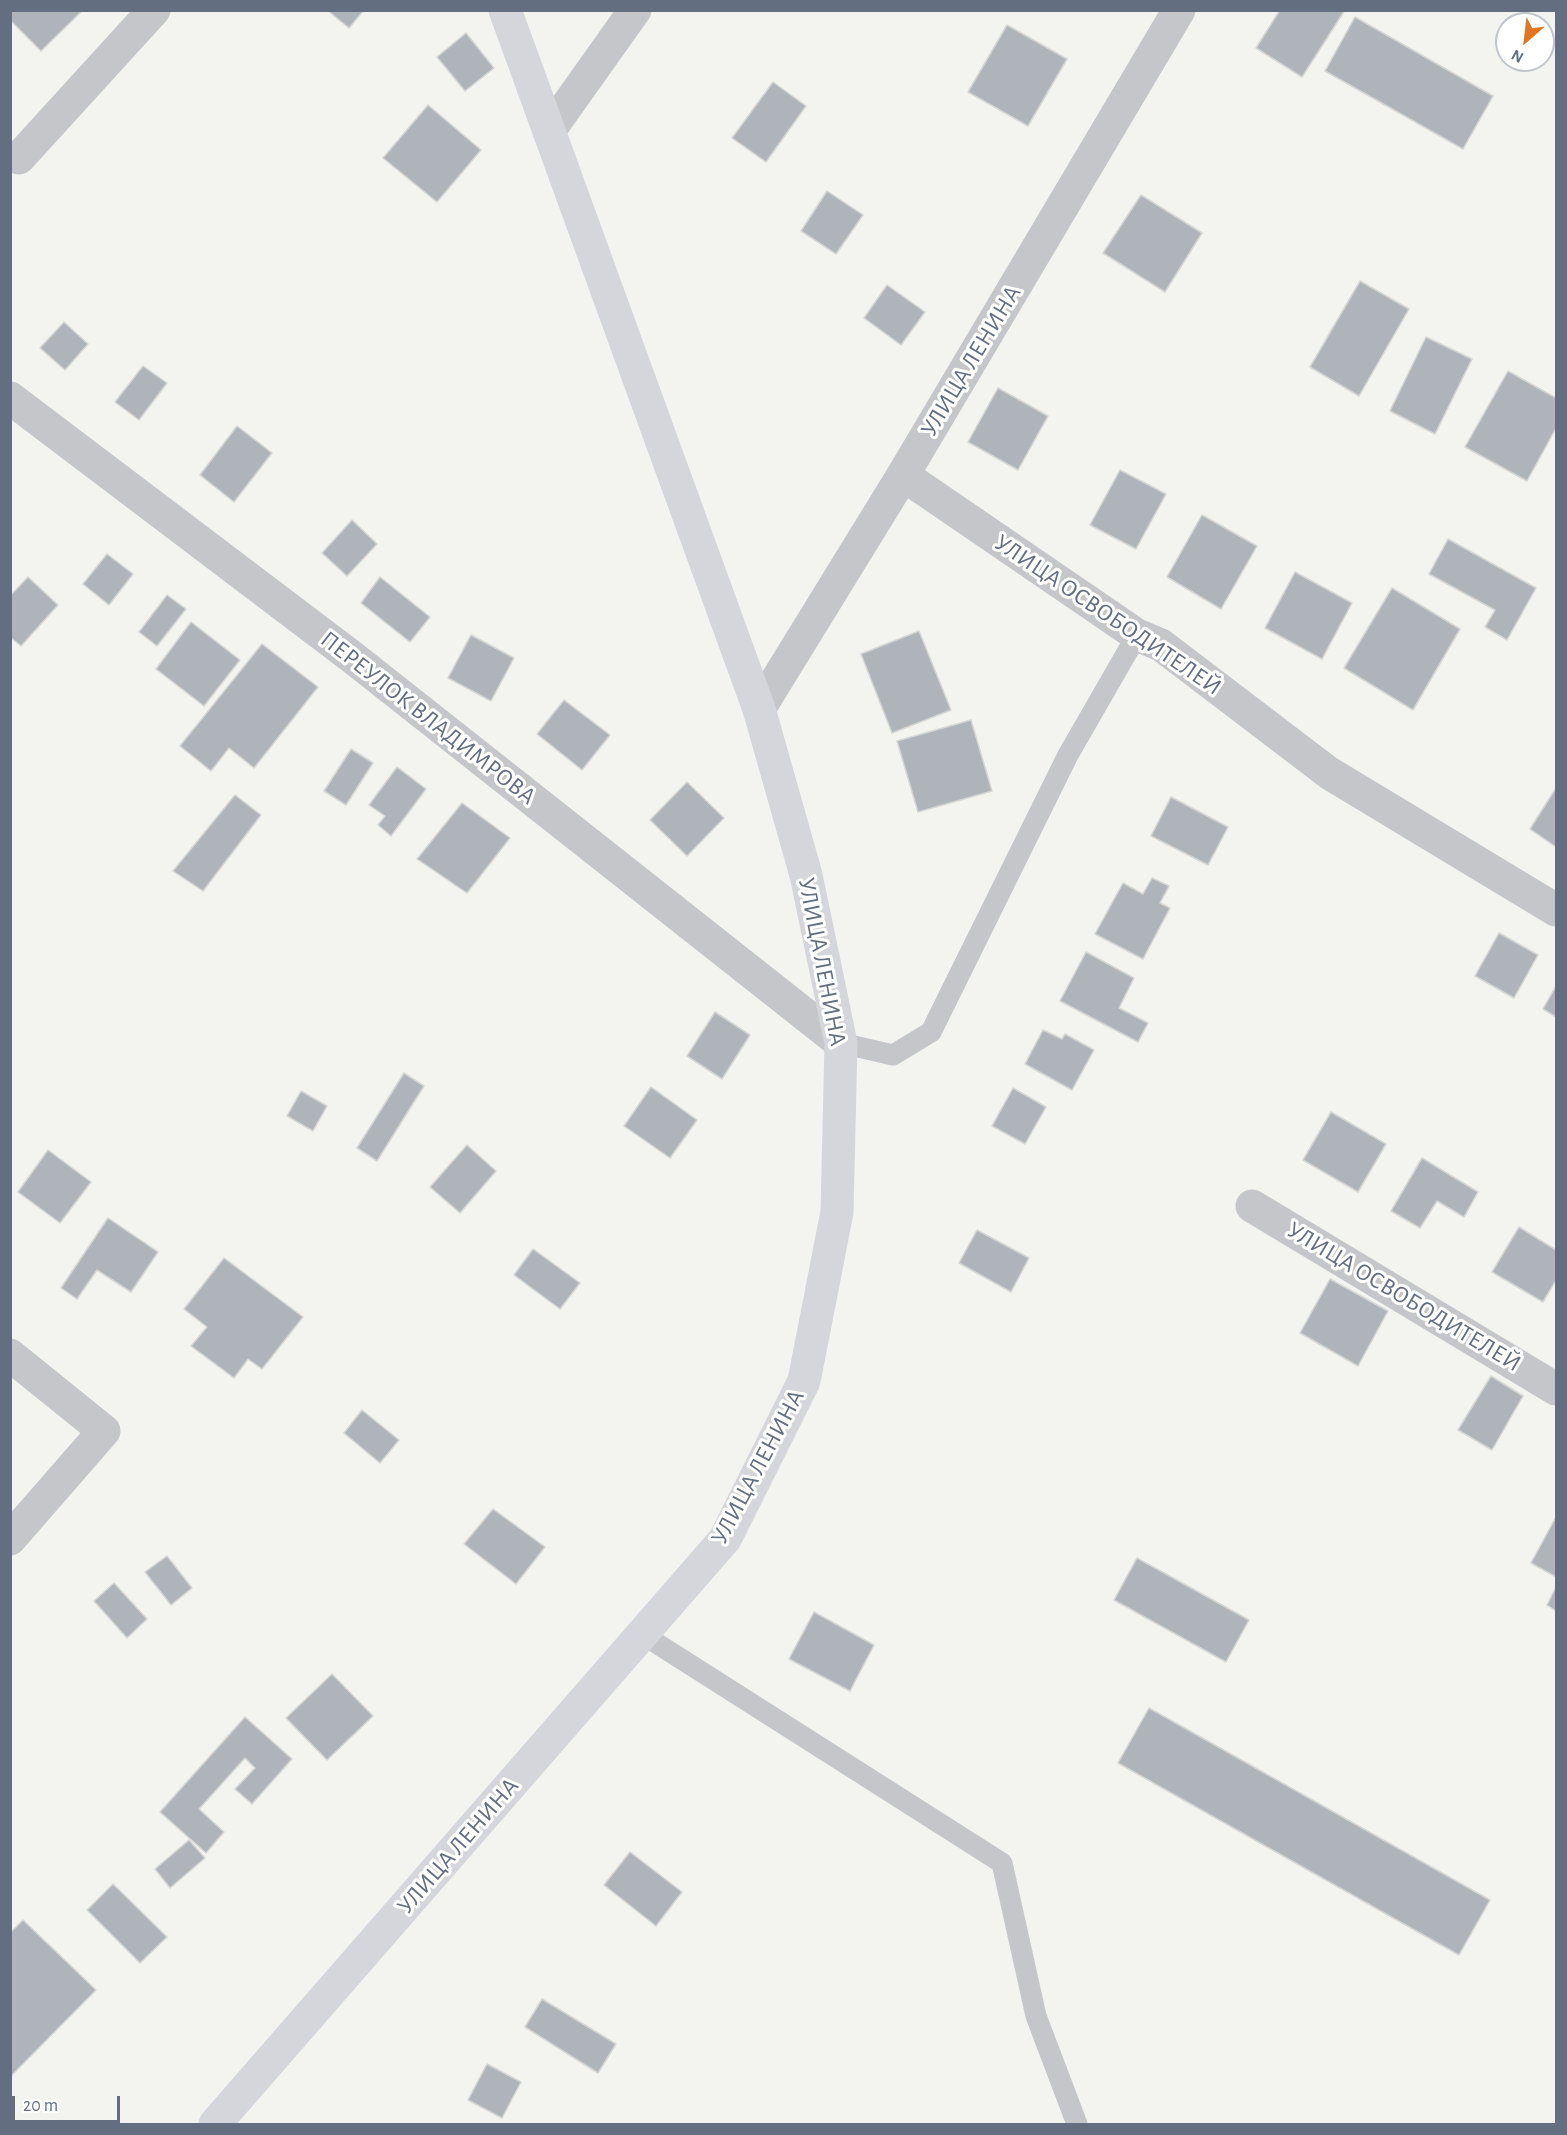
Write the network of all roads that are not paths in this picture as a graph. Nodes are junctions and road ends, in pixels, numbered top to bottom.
1 (154, 10) edge
2 (505, 10) edge
3 (635, 10) edge
4 (1179, 10) edge
5 (549, 131) junction
6 (19, 158) dead end
7 (10, 398) edge
8 (903, 475) junction
9 (1137, 634) junction
10 (759, 709) junction
11 (1557, 910) edge
12 (841, 1043) junction
13 (1252, 1206) dead end
14 (10, 1354) edge
15 (1557, 1389) edge
16 (10, 1539) edge
17 (642, 1634) junction
18 (214, 2124) edge
19 (1077, 2124) edge

1 - 6 street
2 - 5 main road, УЛИЦА ЛЕНИНА
3 - 5 street
4 - 8 street, УЛИЦА ЛЕНИНА
5 - 10 main road, УЛИЦА ЛЕНИНА
7 - 12 street, ПЕРЕУЛОК ВЛАДИМРОВА
8 - 9 street, УЛИЦА ОСВОБОДИТЕЛЕЙ
8 - 10 street, УЛИЦА ЛЕНИНА
9 - 11 street, УЛИЦА ОСВОБОДИТЕЛЕЙ
9 - 12 lane
10 - 12 main road, УЛИЦА ЛЕНИНА
12 - 17 main road, УЛИЦА ЛЕНИНА
13 - 15 street, УЛИЦА ОСВОБОДИТЕЛЕЙ
14 - 16 street
17 - 18 main road, УЛИЦА ЛЕНИНА
17 - 19 lane

